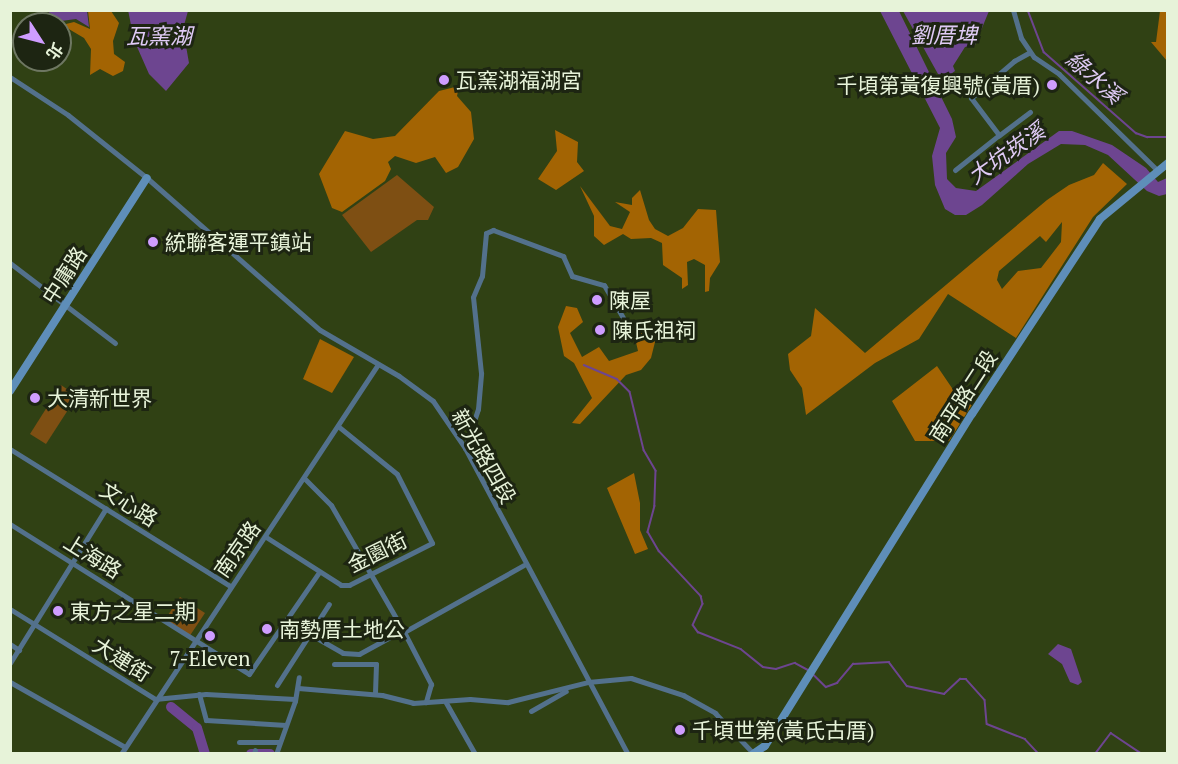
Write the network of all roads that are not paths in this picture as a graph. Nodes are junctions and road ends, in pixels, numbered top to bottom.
1 (1013, 10) edge
2 (1030, 52) junction
3 (10, 77) edge
4 (1030, 112) dead end
5 (999, 135) junction
6 (1167, 163) edge
7 (955, 170) dead end
8 (1155, 173) junction
9 (147, 178) junction
10 (10, 263) edge
11 (66, 304) junction
12 (629, 328) dead end
13 (115, 343) dead end
14 (378, 363) junction
15 (10, 391) edge
16 (338, 426) junction
17 (465, 448) junction
18 (10, 449) edge
19 (305, 479) junction
20 (106, 508) junction
21 (10, 524) edge
22 (266, 537) junction
23 (72, 563) junction
24 (524, 565) junction
25 (319, 572) junction
26 (371, 574) junction
27 (230, 586) junction
28 (329, 604) dead end
29 (10, 609) edge
30 (287, 621) junction
31 (32, 622) junction
32 (403, 631) junction
33 (310, 635) junction
34 (195, 639) junction
35 (10, 644) edge
36 (19, 650) junction
37 (10, 663) edge
38 (334, 664) dead end
39 (298, 677) dead end
40 (10, 682) edge
41 (588, 682) junction
42 (277, 685) dead end
43 (574, 686) junction
44 (298, 688) junction
45 (199, 694) junction
46 (375, 694) junction
47 (155, 699) junction
48 (295, 699) junction
49 (426, 702) junction
50 (445, 702) junction
51 (531, 711) dead end
52 (285, 725) junction
53 (239, 742) dead end
54 (279, 744) junction
55 (125, 747) junction
56 (122, 753) edge
57 (276, 753) edge
58 (475, 753) edge
59 (628, 753) edge
60 (753, 753) edge

1 - 2 street
2 - 5 street
2 - 8 street
3 - 9 street, 新光路四段
4 - 5 street
5 - 7 street
6 - 8 street, 南平路二段
8 - 60 street, 南平路二段
9 - 11 street, 中庸路
9 - 14 street, 新光路四段
10 - 11 street
11 - 13 street
11 - 15 street, 中庸路
12 - 17 street
14 - 16 street, 南京路
14 - 17 street, 新光路四段
16 - 19 street, 南京路
16 - 26 street, 金園街
17 - 24 street, 新光路四段
18 - 20 street, 文心路
19 - 22 street, 南京路
19 - 26 street
20 - 23 street
20 - 27 street, 文心路
21 - 23 street, 上海路
22 - 25 street, 金園街
22 - 27 street, 南京路
23 - 31 street
23 - 34 street, 上海路
24 - 32 street
24 - 41 street, 新光路四段
25 - 26 street, 金園街
25 - 30 street
26 - 32 street
27 - 34 street, 南京路
28 - 33 street
29 - 31 street, 大連街
30 - 33 street
30 - 34 street, 上海路
31 - 36 street
31 - 47 street, 大連街
32 - 33 street
32 - 49 street
33 - 42 street
34 - 47 street, 南京路
35 - 36 street
36 - 37 street
38 - 46 street
39 - 44 street
40 - 55 street
41 - 43 street
41 - 59 street, 新光路四段
41 - 60 street
43 - 50 street
43 - 51 street
44 - 46 street
44 - 48 street
45 - 47 street
45 - 48 street
45 - 52 street
46 - 49 street
47 - 55 street, 南京路
48 - 52 street
49 - 50 street
50 - 58 street
52 - 54 street
53 - 54 street
54 - 57 street
55 - 56 street, 南京路

